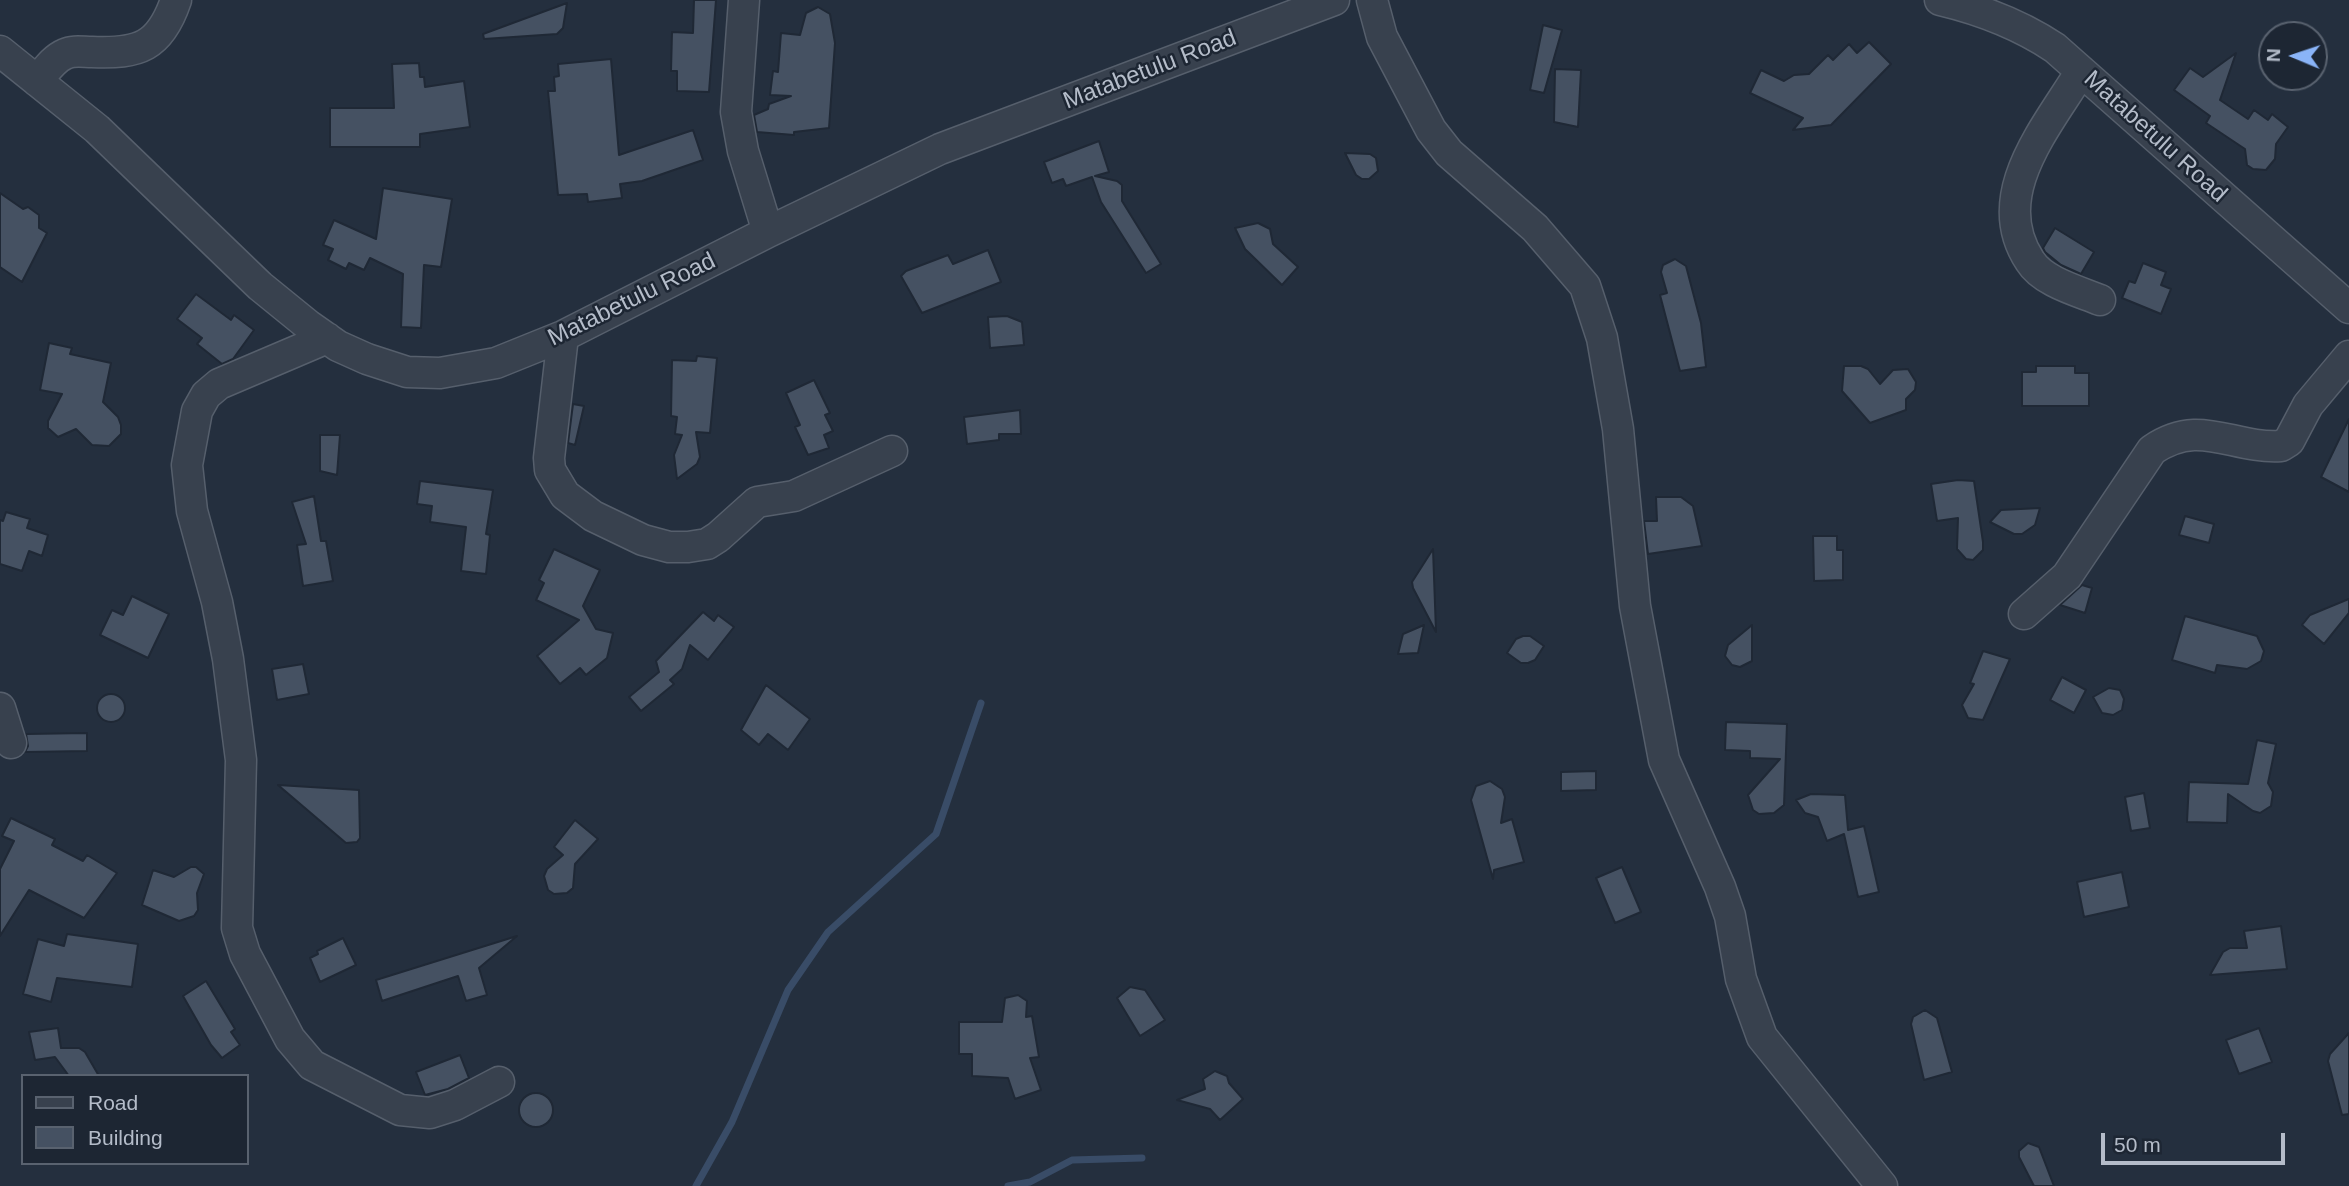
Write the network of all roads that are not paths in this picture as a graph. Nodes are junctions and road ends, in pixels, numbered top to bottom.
1 (176, 0) edge
2 (744, 0) edge
3 (1334, 0) edge
4 (1372, 0) edge
5 (1940, 0) edge
6 (0, 51) edge
7 (2081, 71) junction
8 (37, 81) junction
9 (768, 232) junction
10 (2100, 300) dead end
11 (2349, 309) edge
12 (563, 336) junction
13 (327, 338) junction
14 (2349, 356) edge
15 (892, 451) dead end
16 (2024, 614) dead end
17 (0, 708) edge
18 (11, 743) dead end
19 (499, 1082) dead end
20 (1882, 1186) edge

1 - 8 street
2 - 9 street
3 - 9 street, Matabetulu Road
4 - 20 street
5 - 7 street, Matabetulu Road
6 - 8 street, Matabetulu Road
7 - 10 street
7 - 11 street, Matabetulu Road
8 - 13 street, Matabetulu Road
9 - 12 street, Matabetulu Road
12 - 13 street, Matabetulu Road
12 - 15 street
13 - 19 street
14 - 16 street
17 - 18 street

